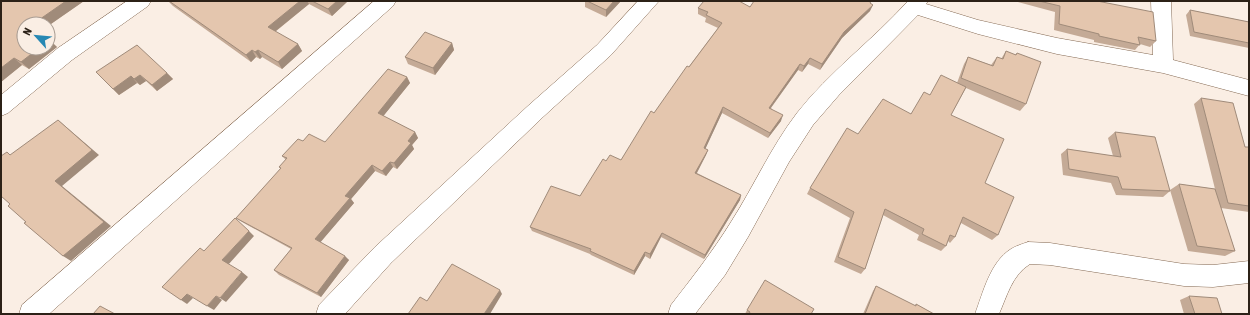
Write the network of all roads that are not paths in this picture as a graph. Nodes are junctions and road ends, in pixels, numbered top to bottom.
1 (141, 1) edge
2 (386, 1) edge
3 (649, 1) edge
4 (1161, 1) edge
5 (916, 4) edge
6 (1163, 65) junction
7 (1249, 88) edge
8 (1, 107) edge
9 (1249, 272) edge
10 (31, 314) edge
11 (328, 314) edge
12 (680, 314) edge
13 (987, 314) edge

1 - 8 street
2 - 10 street
3 - 11 street
4 - 6 street
5 - 6 street
5 - 12 street
6 - 7 street
9 - 13 street

